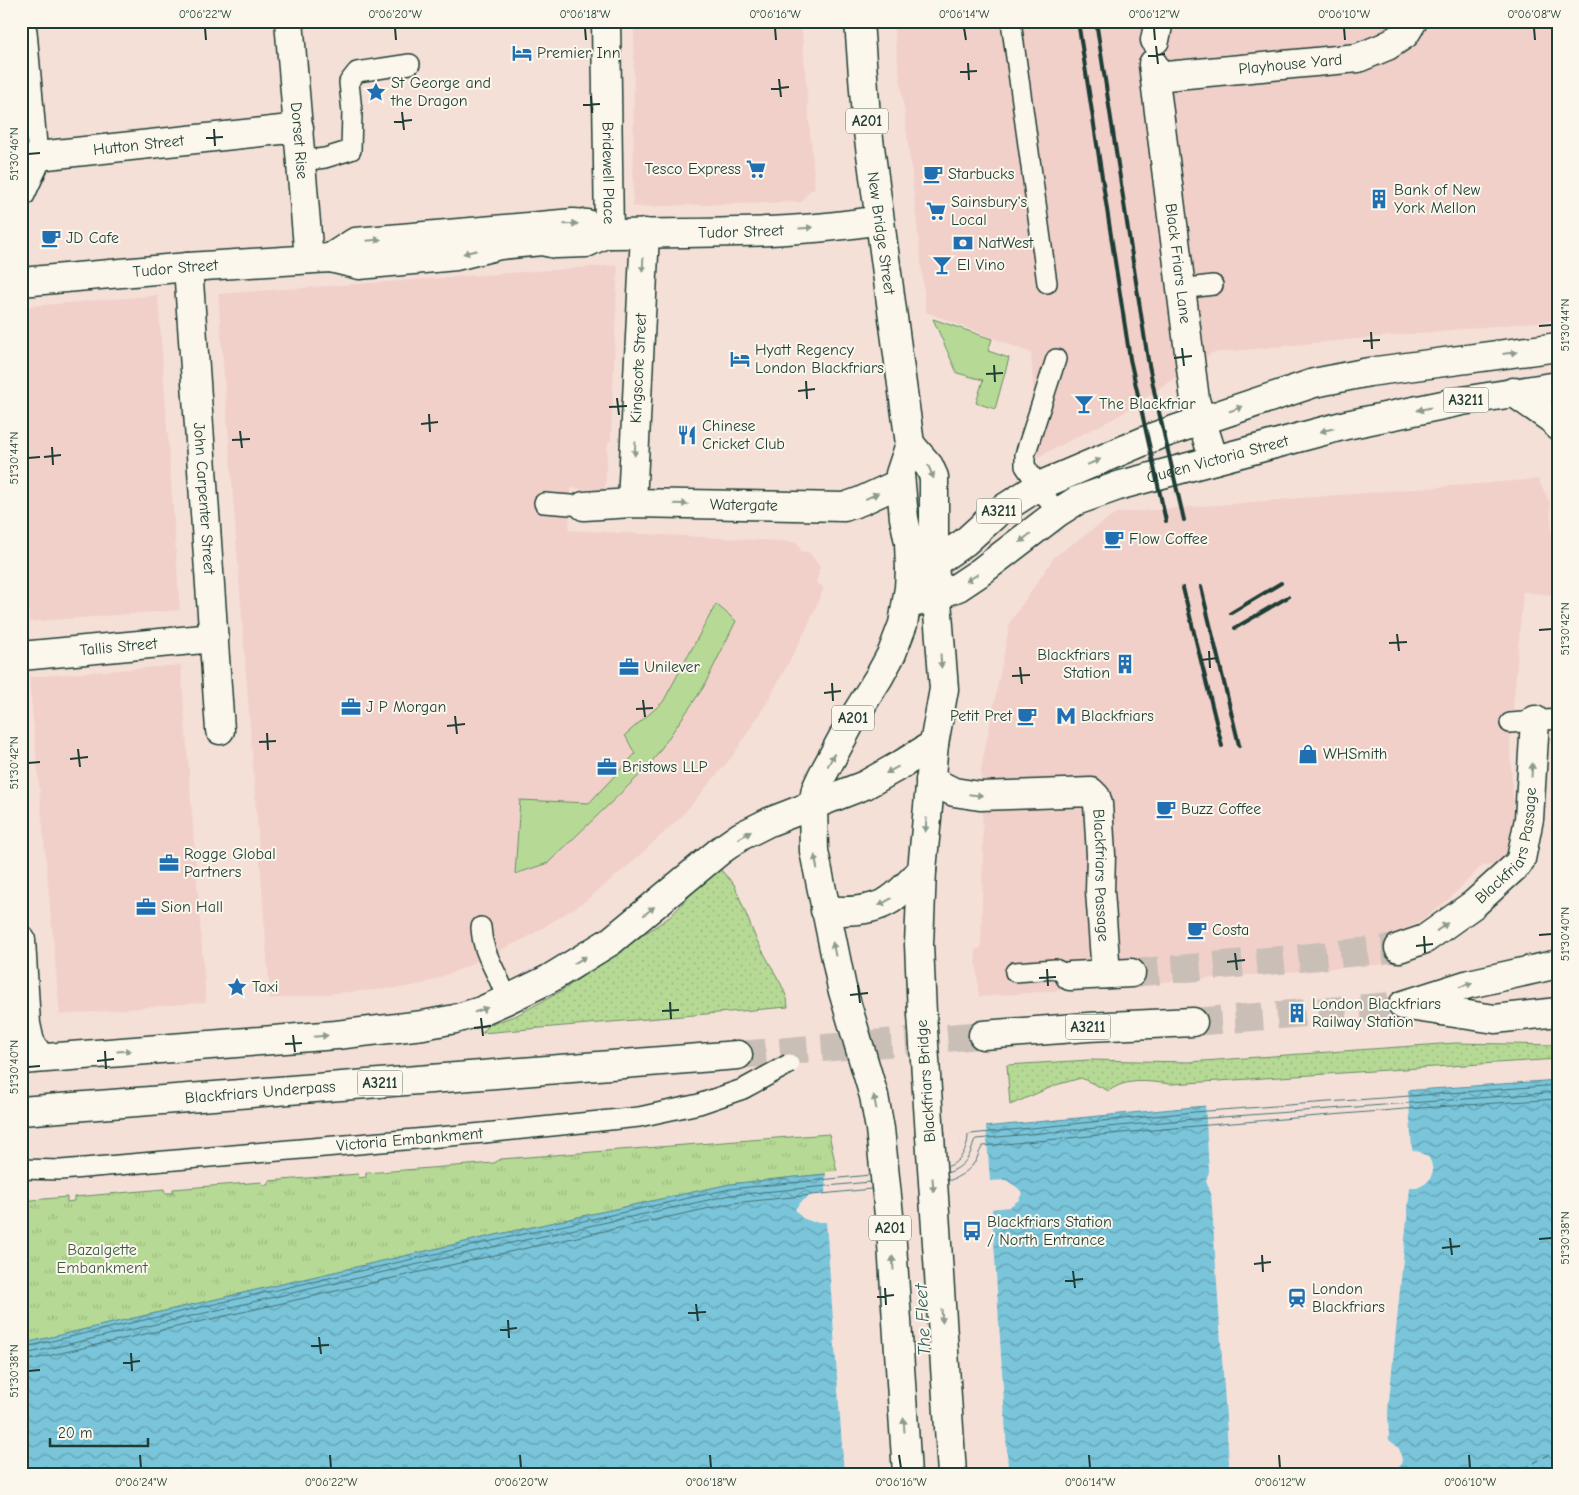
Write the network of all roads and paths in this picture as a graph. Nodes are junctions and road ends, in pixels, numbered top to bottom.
1 (290, 21) edge
2 (606, 21) edge
3 (860, 21) edge
4 (1010, 21) edge
5 (1413, 21) edge
6 (27, 31) dead end
7 (1156, 51) edge
8 (410, 64) dead end
9 (299, 128) junction
10 (38, 156) junction
11 (301, 161) junction
12 (21, 193) edge
13 (879, 220) junction
14 (645, 234) junction
15 (606, 235) junction
16 (320, 258) junction
17 (188, 268) junction
18 (21, 282) edge
19 (1046, 283) dead end
20 (1213, 285) dead end
21 (1181, 288) junction
22 (1558, 346) edge
23 (1056, 359) dead end
24 (1558, 386) edge
25 (1513, 392) junction
26 (1201, 422) junction
27 (1558, 426) edge
28 (910, 444) junction
29 (1214, 460) junction
30 (900, 483) junction
31 (1039, 486) junction
32 (544, 503) dead end
33 (632, 503) junction
34 (584, 506) joint
35 (1057, 513) junction
36 (922, 566) junction
37 (936, 596) junction
38 (907, 605) junction
39 (214, 638) junction
40 (21, 656) edge
41 (944, 689) joint
42 (1534, 721) edge
43 (220, 730) dead end
44 (934, 744) junction
45 (930, 780) junction
46 (813, 804) junction
47 (922, 870) junction
48 (825, 910) junction
49 (482, 926) dead end
50 (21, 940) edge
51 (1399, 948) tunnel mouth
52 (1558, 964) edge
53 (1015, 972) dead end
54 (1070, 976) joint
55 (506, 1000) junction
56 (1558, 1012) edge
57 (1192, 1022) tunnel mouth
58 (983, 1036) tunnel mouth
59 (738, 1055) tunnel mouth
60 (31, 1059) edge
61 (789, 1064) dead end
62 (21, 1111) edge
63 (21, 1169) edge
64 (908, 1474) edge
65 (952, 1474) edge

1 - 9 main road, Dorset Rise
2 - 15 main road, Bridewell Place
3 - 13 main road, New Bridge Street / A201
4 - 19 lane
5 - 7 main road, Playhouse Yard
6 - 10 lane
7 - 21 main road, Black Friars Lane
8 - 11 lane
9 - 10 main road, Hutton Street
9 - 11 main road, Dorset Rise
10 - 12 main road
11 - 16 main road, Dorset Rise
14 -> 13 main road, Tudor Street
13 - 28 main road, New Bridge Street / A201
14 - 15 main road, Tudor Street
14 -> 33 main road, Kingscote Street
15 - 16 main road, Tudor Street
16 - 17 main road, Tudor Street
17 - 18 main road, Tudor Street
17 - 39 main road, John Carpenter Street
20 - 21 lane
21 - 26 main road, Black Friars Lane
26 -> 22 main road, A3211
23 - 31 lane
24 - 25 main road, Queen Victoria Street / A3211
25 - 27 main road
25 -> 29 main road, Queen Victoria Street / A3211
26 - 29 main road, Black Friars Lane
31 -> 26 main road, A3211
28 - 30 main road, New Bridge Street / A201
28 -> 36 main road, New Bridge Street / A201
29 - 35 main road, Queen Victoria Street / A3211
33 -> 30 main road, Watergate
30 - 36 main road, New Bridge Street / A201
31 - 35 lane
31 - 36 main road, A3211
32 - 34 lane
33 - 34 main road, Watergate
35 -> 37 main road, Queen Victoria Street / A3211
36 - 37 main road, New Bridge Street / A201
36 - 38 main road, New Bridge Street / A201
37 - 38 main road, Queen Victoria Street / A3211
37 -> 41 main road, New Bridge Street / A201
46 -> 38 main road, New Bridge Street / A201
39 - 40 main road, Tallis Street
39 - 43 main road, John Carpenter Street
41 - 44 main road, Blackfriars Bridge / A201
51 -> 42 main road, Blackfriars Passage
44 - 45 main road, Blackfriars Bridge / A201
44 -> 46 main road
45 -> 47 main road, Blackfriars Bridge / A201
45 -> 54 main road, Blackfriars Passage
48 -> 46 main road, A201
55 -> 46 main road
47 -> 48 main road
47 -> 65 main road, Blackfriars Bridge / A201, bridge
64 -> 48 main road, A201, bridge
49 - 55 lane
50 - 60 main road
56 -> 52 main road
53 - 54 lane, Blackfriars Passage
60 -> 55 main road
57 - 58 main road, A3211
59 - 62 main road, Blackfriars Underpass / A3211
61 - 63 lane, Victoria Embankment, bridge

